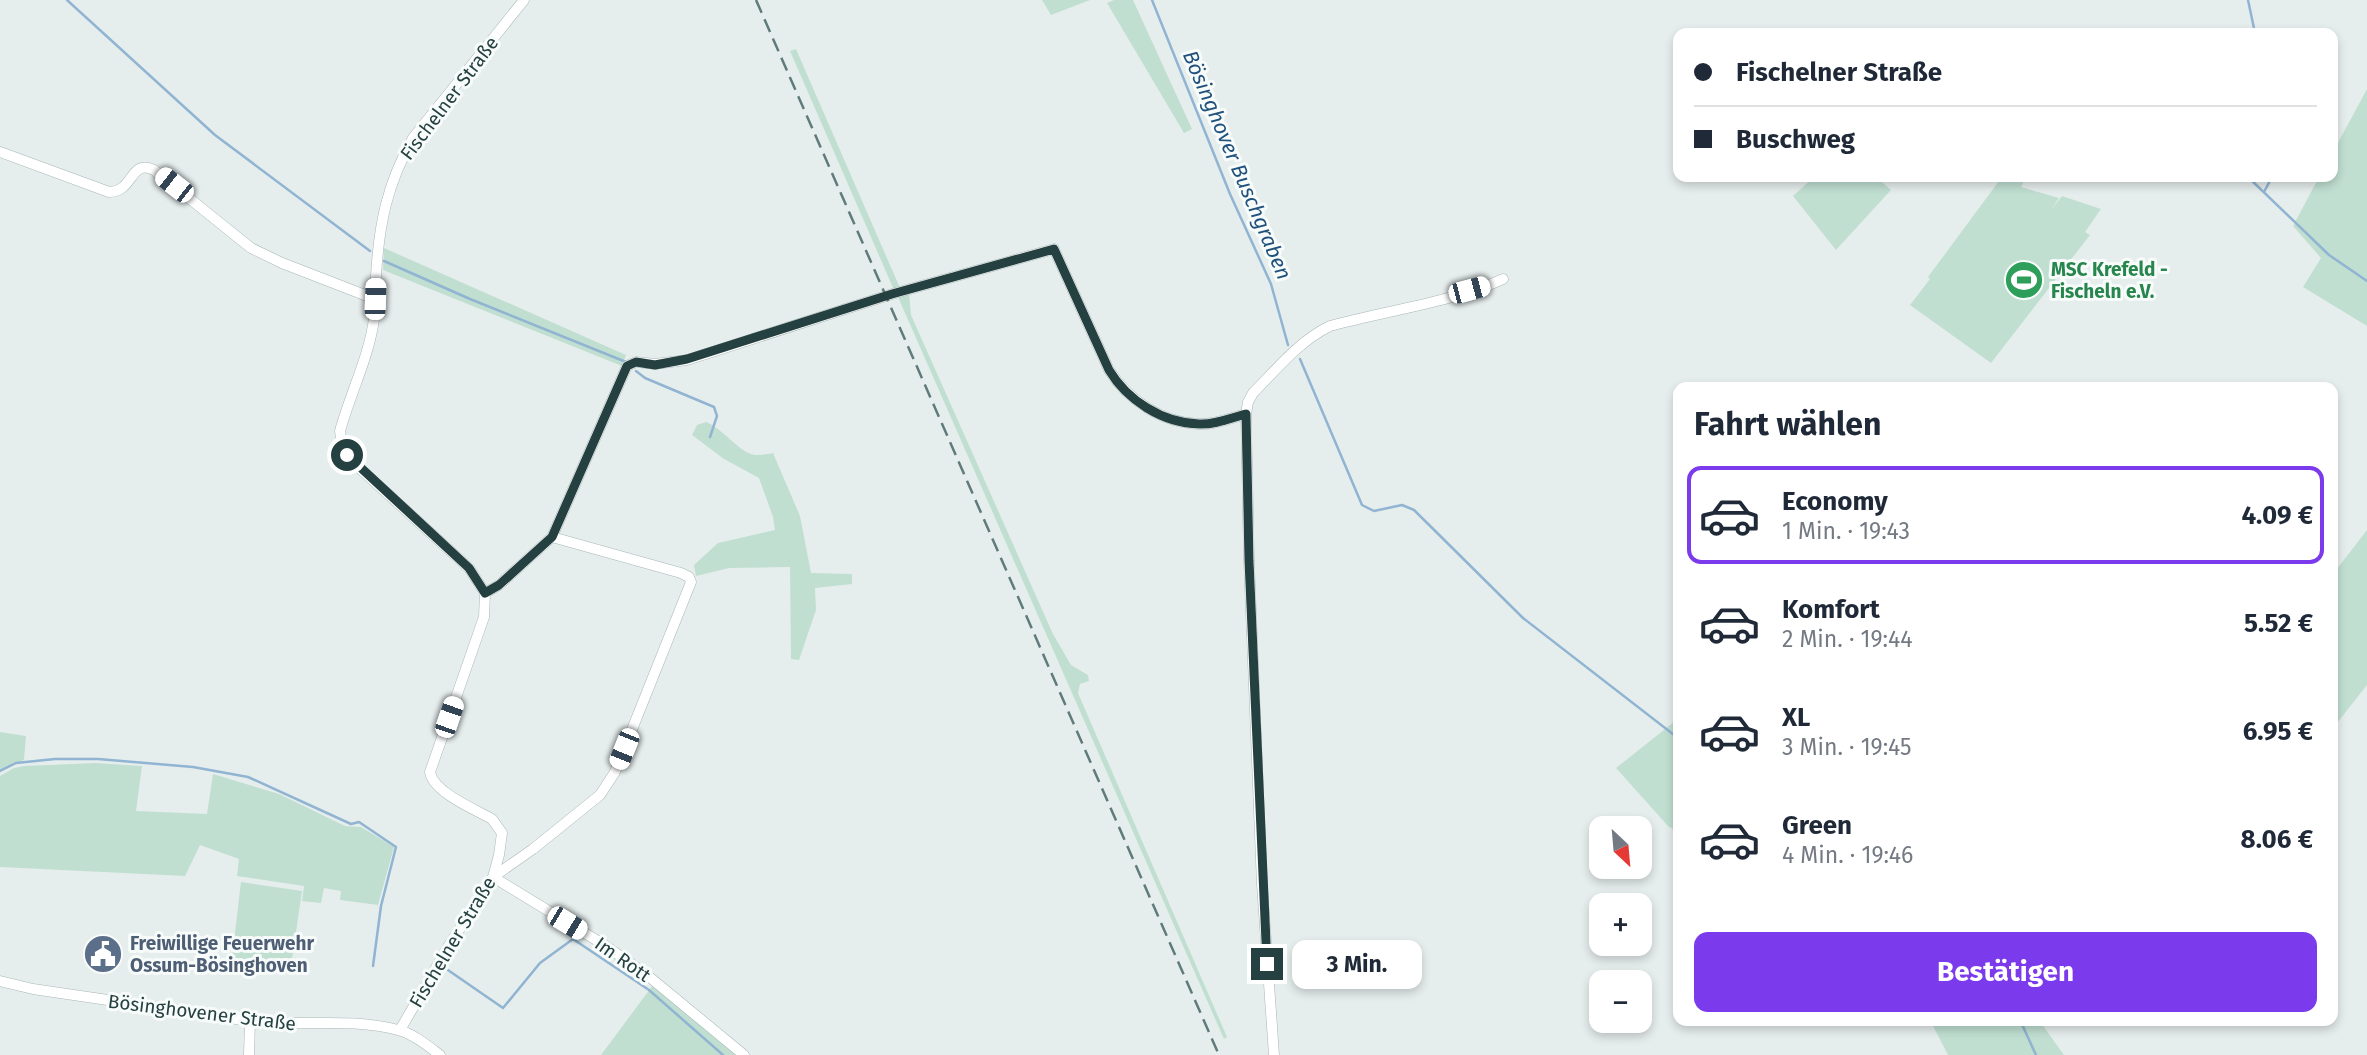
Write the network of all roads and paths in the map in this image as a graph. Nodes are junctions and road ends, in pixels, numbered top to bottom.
1 (524, 0) edge
2 (0, 152) edge
3 (1503, 279) dead end
4 (375, 299) junction
5 (1246, 414) junction
6 (552, 537) junction
7 (485, 593) junction
8 (493, 877) junction
9 (0, 981) edge
10 (250, 1021) junction
11 (400, 1030) junction
12 (249, 1055) edge
13 (440, 1055) edge
14 (744, 1055) edge
15 (1274, 1055) edge

1 - 4 street, Fischelner Straße
2 - 4 street
3 - 5 street
4 - 7 street, Fischelner Straße
5 - 6 street
5 - 15 street
6 - 7 street
6 - 8 street
7 - 8 street, Fischelner Straße
8 - 11 street, Fischelner Straße
8 - 14 street, Im Rott
9 - 10 street, Bösinghovener Straße
10 - 11 street, Bösinghovener Straße
10 - 12 street
11 - 13 street, Bösinghovener Straße

